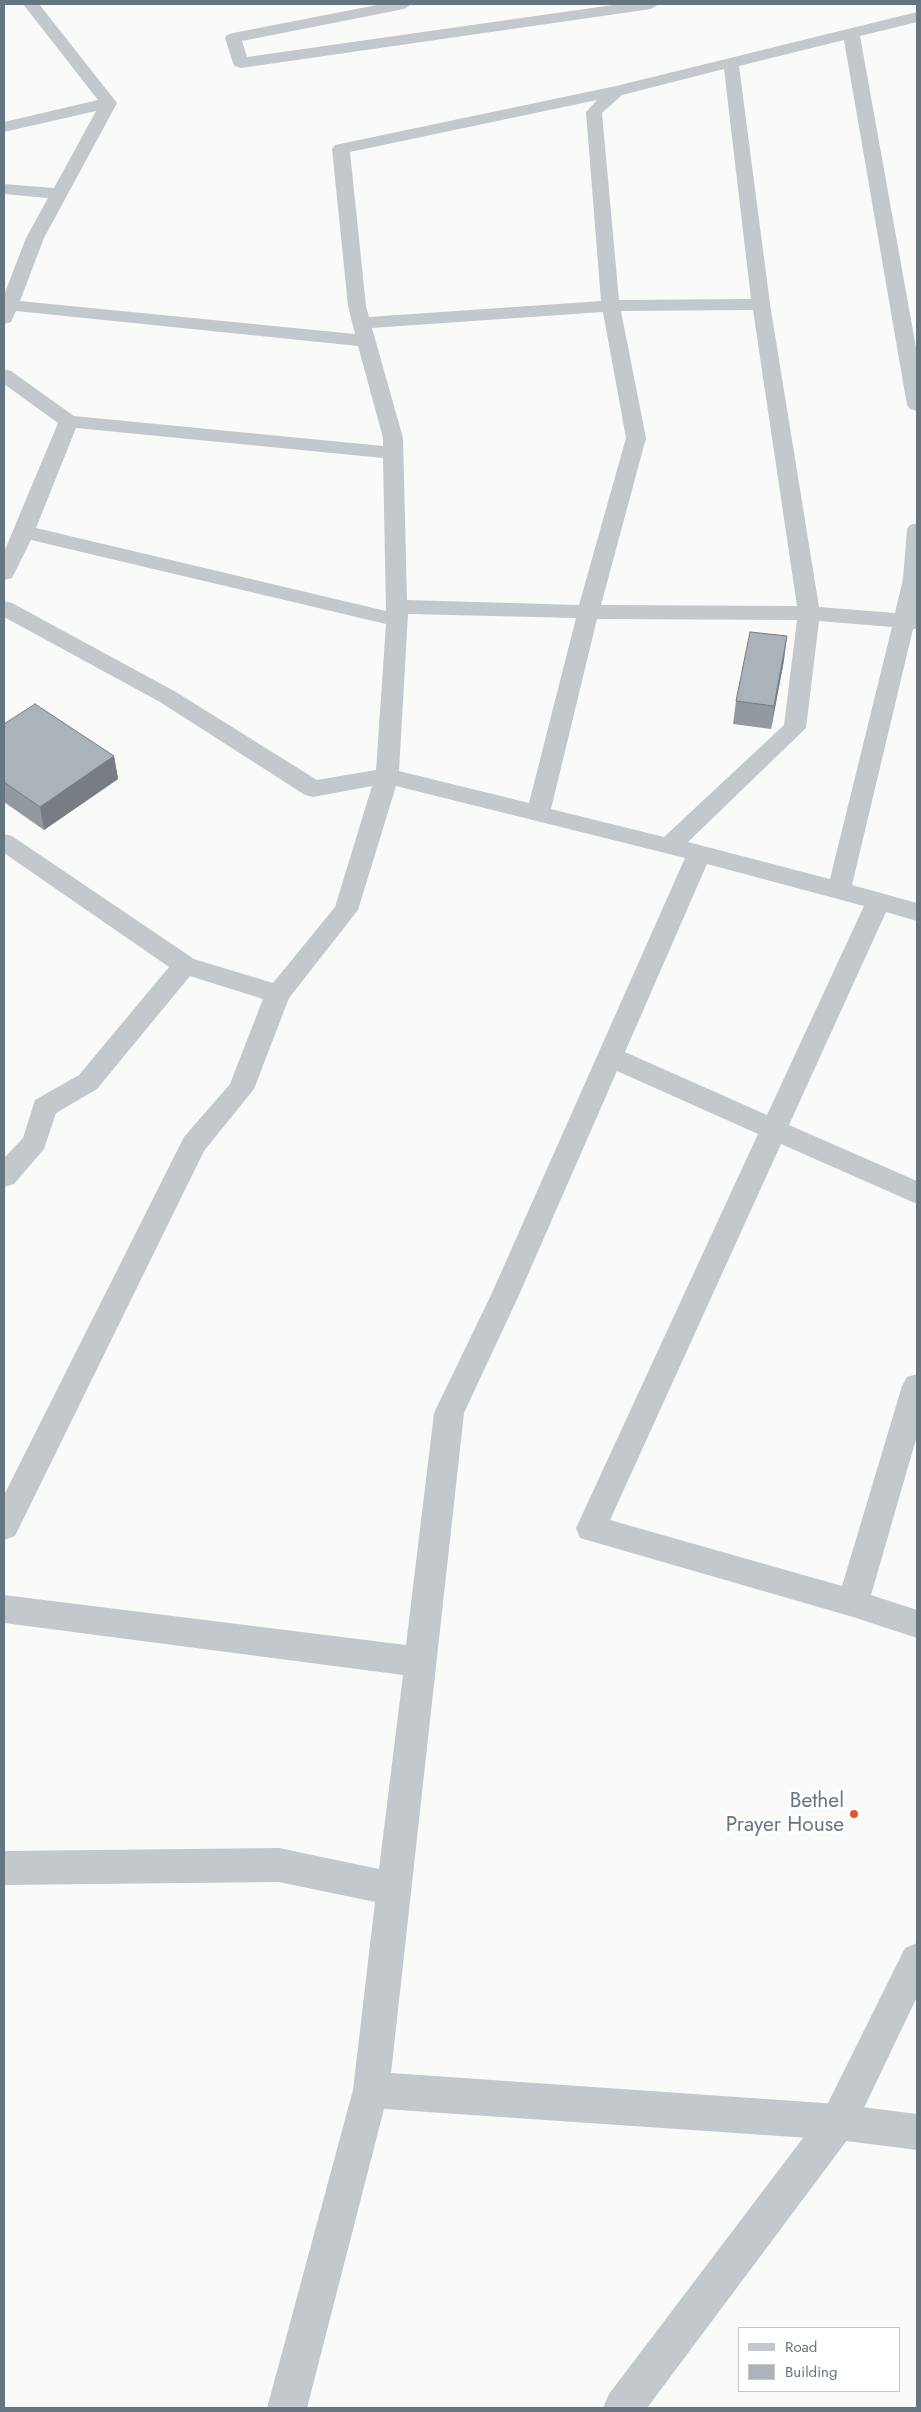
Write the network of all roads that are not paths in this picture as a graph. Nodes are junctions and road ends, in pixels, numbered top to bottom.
1 (31, 4) edge
2 (404, 4) edge
3 (651, 4) edge
4 (917, 17) edge
5 (851, 33) junction
6 (731, 62) junction
7 (616, 91) junction
8 (109, 103) junction
9 (4, 127) edge
10 (4, 189) edge
11 (59, 194) junction
12 (761, 304) junction
13 (611, 306) junction
14 (6, 311) edge
15 (364, 332) junction
16 (4, 375) edge
17 (917, 405) edge
18 (69, 421) junction
19 (394, 453) junction
20 (917, 529) edge
21 (24, 532) junction
22 (4, 573) edge
23 (4, 608) edge
24 (588, 612) junction
25 (808, 613) junction
26 (397, 614) junction
27 (911, 621) edge
28 (386, 776) junction
29 (538, 813) junction
30 (4, 842) edge
31 (669, 846) junction
32 (699, 854) junction
33 (839, 890) junction
34 (879, 901) junction
35 (917, 912) edge
36 (185, 964) junction
37 (278, 994) junction
38 (610, 1057) junction
39 (774, 1130) junction
40 (4, 1176) edge
41 (917, 1193) edge
42 (917, 1386) edge
43 (4, 1526) edge
44 (853, 1603) junction
45 (4, 1609) edge
46 (917, 1624) edge
47 (420, 1662) junction
48 (4, 1868) edge
49 (394, 1889) junction
50 (917, 1960) edge
51 (371, 2090) junction
52 (838, 2122) junction
53 (917, 2132) edge
54 (287, 2408) edge
55 (623, 2408) edge

1 - 8 street
2 - 3 street
4 - 5 street
5 - 6 street
5 - 17 street
6 - 7 street
6 - 12 street
7 - 13 street
7 - 15 street
8 - 9 street
8 - 11 street
10 - 11 street
11 - 14 street
12 - 13 street
12 - 25 street
13 - 15 street
13 - 24 street
14 - 15 street
15 - 19 street
16 - 18 street
18 - 19 street
18 - 21 street
19 - 26 street
20 - 27 street
21 - 22 street
21 - 26 street
23 - 28 street
24 - 25 street
24 - 26 street
24 - 29 street
25 - 27 street
25 - 31 street
26 - 28 street
27 - 33 street
28 - 29 street
28 - 37 street
29 - 31 street
30 - 36 street
31 - 32 street
32 - 33 street
32 - 38 street
33 - 34 street
34 - 35 street
34 - 39 street
36 - 37 street
36 - 40 street
37 - 43 street
38 - 39 street
38 - 47 street
39 - 41 street
39 - 44 street
42 - 44 street
44 - 46 street
45 - 47 street
47 - 49 street
48 - 49 street
49 - 51 street
50 - 52 street
51 - 52 street
51 - 54 street
52 - 53 street
52 - 55 street

